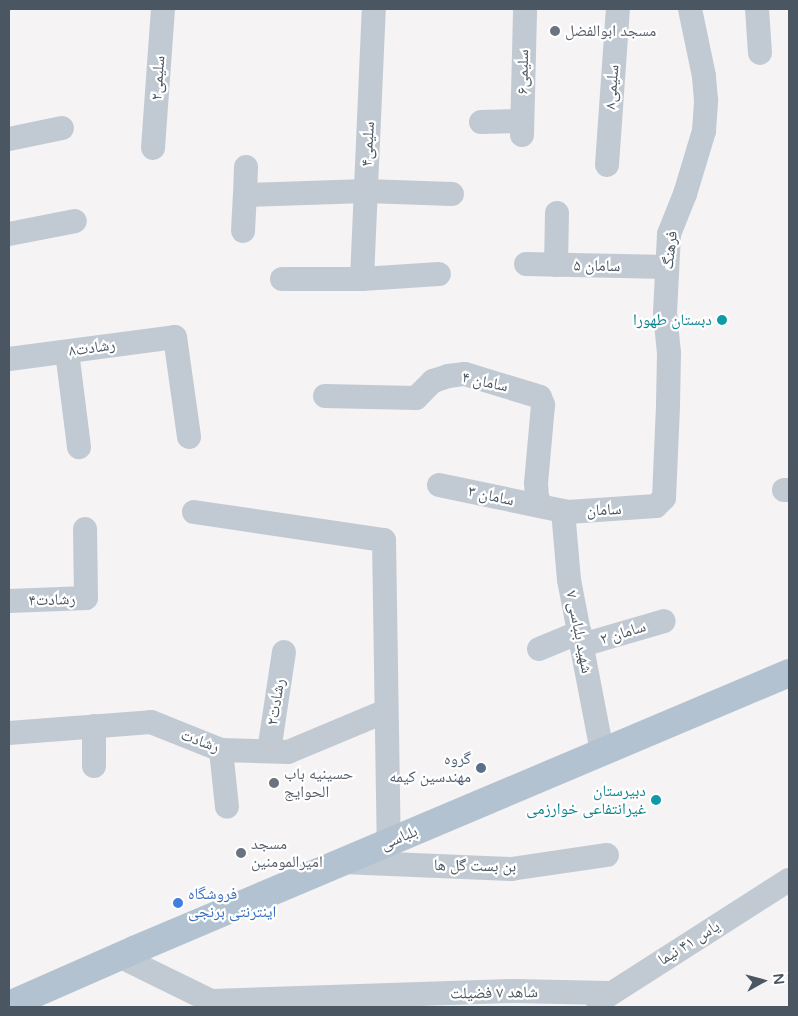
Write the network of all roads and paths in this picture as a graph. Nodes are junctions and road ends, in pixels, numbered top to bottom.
1 (163, 9) edge
2 (374, 9) edge
3 (525, 9) edge
4 (618, 9) edge
5 (690, 9) edge
6 (757, 9) edge
7 (760, 54) dead end
8 (481, 122) dead end
9 (62, 128) dead end
10 (9, 139) edge
11 (153, 148) dead end
12 (607, 165) dead end
13 (246, 167) dead end
14 (366, 191) junction
15 (452, 194) dead end
16 (245, 195) junction
17 (557, 213) dead end
18 (75, 221) dead end
19 (242, 231) dead end
20 (9, 234) edge
21 (526, 264) dead end
22 (556, 265) junction
23 (667, 267) junction
24 (438, 274) dead end
25 (282, 279) dead end
26 (362, 279) junction
27 (67, 352) junction
28 (9, 359) edge
29 (325, 396) dead end
30 (189, 437) dead end
31 (79, 447) dead end
32 (439, 485) dead end
33 (664, 498) joint
34 (552, 509) junction
35 (194, 512) dead end
36 (85, 529) dead end
37 (9, 602) edge
38 (664, 621) dead end
39 (581, 639) junction
40 (539, 649) dead end
41 (284, 652) dead end
42 (789, 673) edge
43 (386, 711) junction
44 (94, 726) junction
45 (9, 733) edge
46 (221, 750) junction
47 (269, 751) junction
48 (602, 752) junction
49 (94, 766) dead end
50 (227, 807) dead end
51 (389, 842) junction
52 (607, 855) dead end
53 (342, 862) junction
54 (789, 880) edge
55 (119, 956) junction
56 (610, 993) junction
57 (9, 1005) edge
58 (591, 1007) edge

1 - 11 street, سلیمی۲
2 - 14 street, سلیمی۴
3 - 8 street, سلیمی۶
4 - 12 street, سلیمی۸
5 - 23 street, فرهنگ
6 - 7 street
9 - 10 street
13 - 16 street
14 - 15 street
14 - 16 street
14 - 26 street, سلیمی۴
16 - 19 street
17 - 22 street
18 - 20 street
21 - 22 street, سامان ۵
22 - 23 street, سامان ۵
23 - 33 street, فرهنگ
24 - 26 street
25 - 26 street
27 - 28 street, رشادت۸
27 - 30 street, رشادت۸
27 - 31 street
29 - 34 street, سامان ۴
32 - 34 street, سامان ۳
33 - 34 street, سامان
34 - 39 street, شهید بلباسی ۷
35 - 43 street
36 - 37 street, رشادت۴
38 - 39 street, سامان ۲
39 - 40 street, سامان ۲
39 - 48 street, شهید بلباسی ۷
41 - 47 street, رشادت۲
42 - 48 main road, بلباسی
43 - 47 street, رشادت
43 - 51 street
44 - 45 street, رشادت
44 - 46 street, رشادت
44 - 49 street
46 - 47 street, رشادت
46 - 50 street
48 - 51 main road, بلباسی
51 - 53 main road, بلباسی
52 - 53 street, بن بست گل ها
53 - 55 main road, بلباسی
54 - 56 street, یاس ۴۱ نیما
55 - 56 street, شاهد ۷ فضیلت
55 - 57 main road, بلباسی
56 - 58 street, یاس ۴۱ نیما

